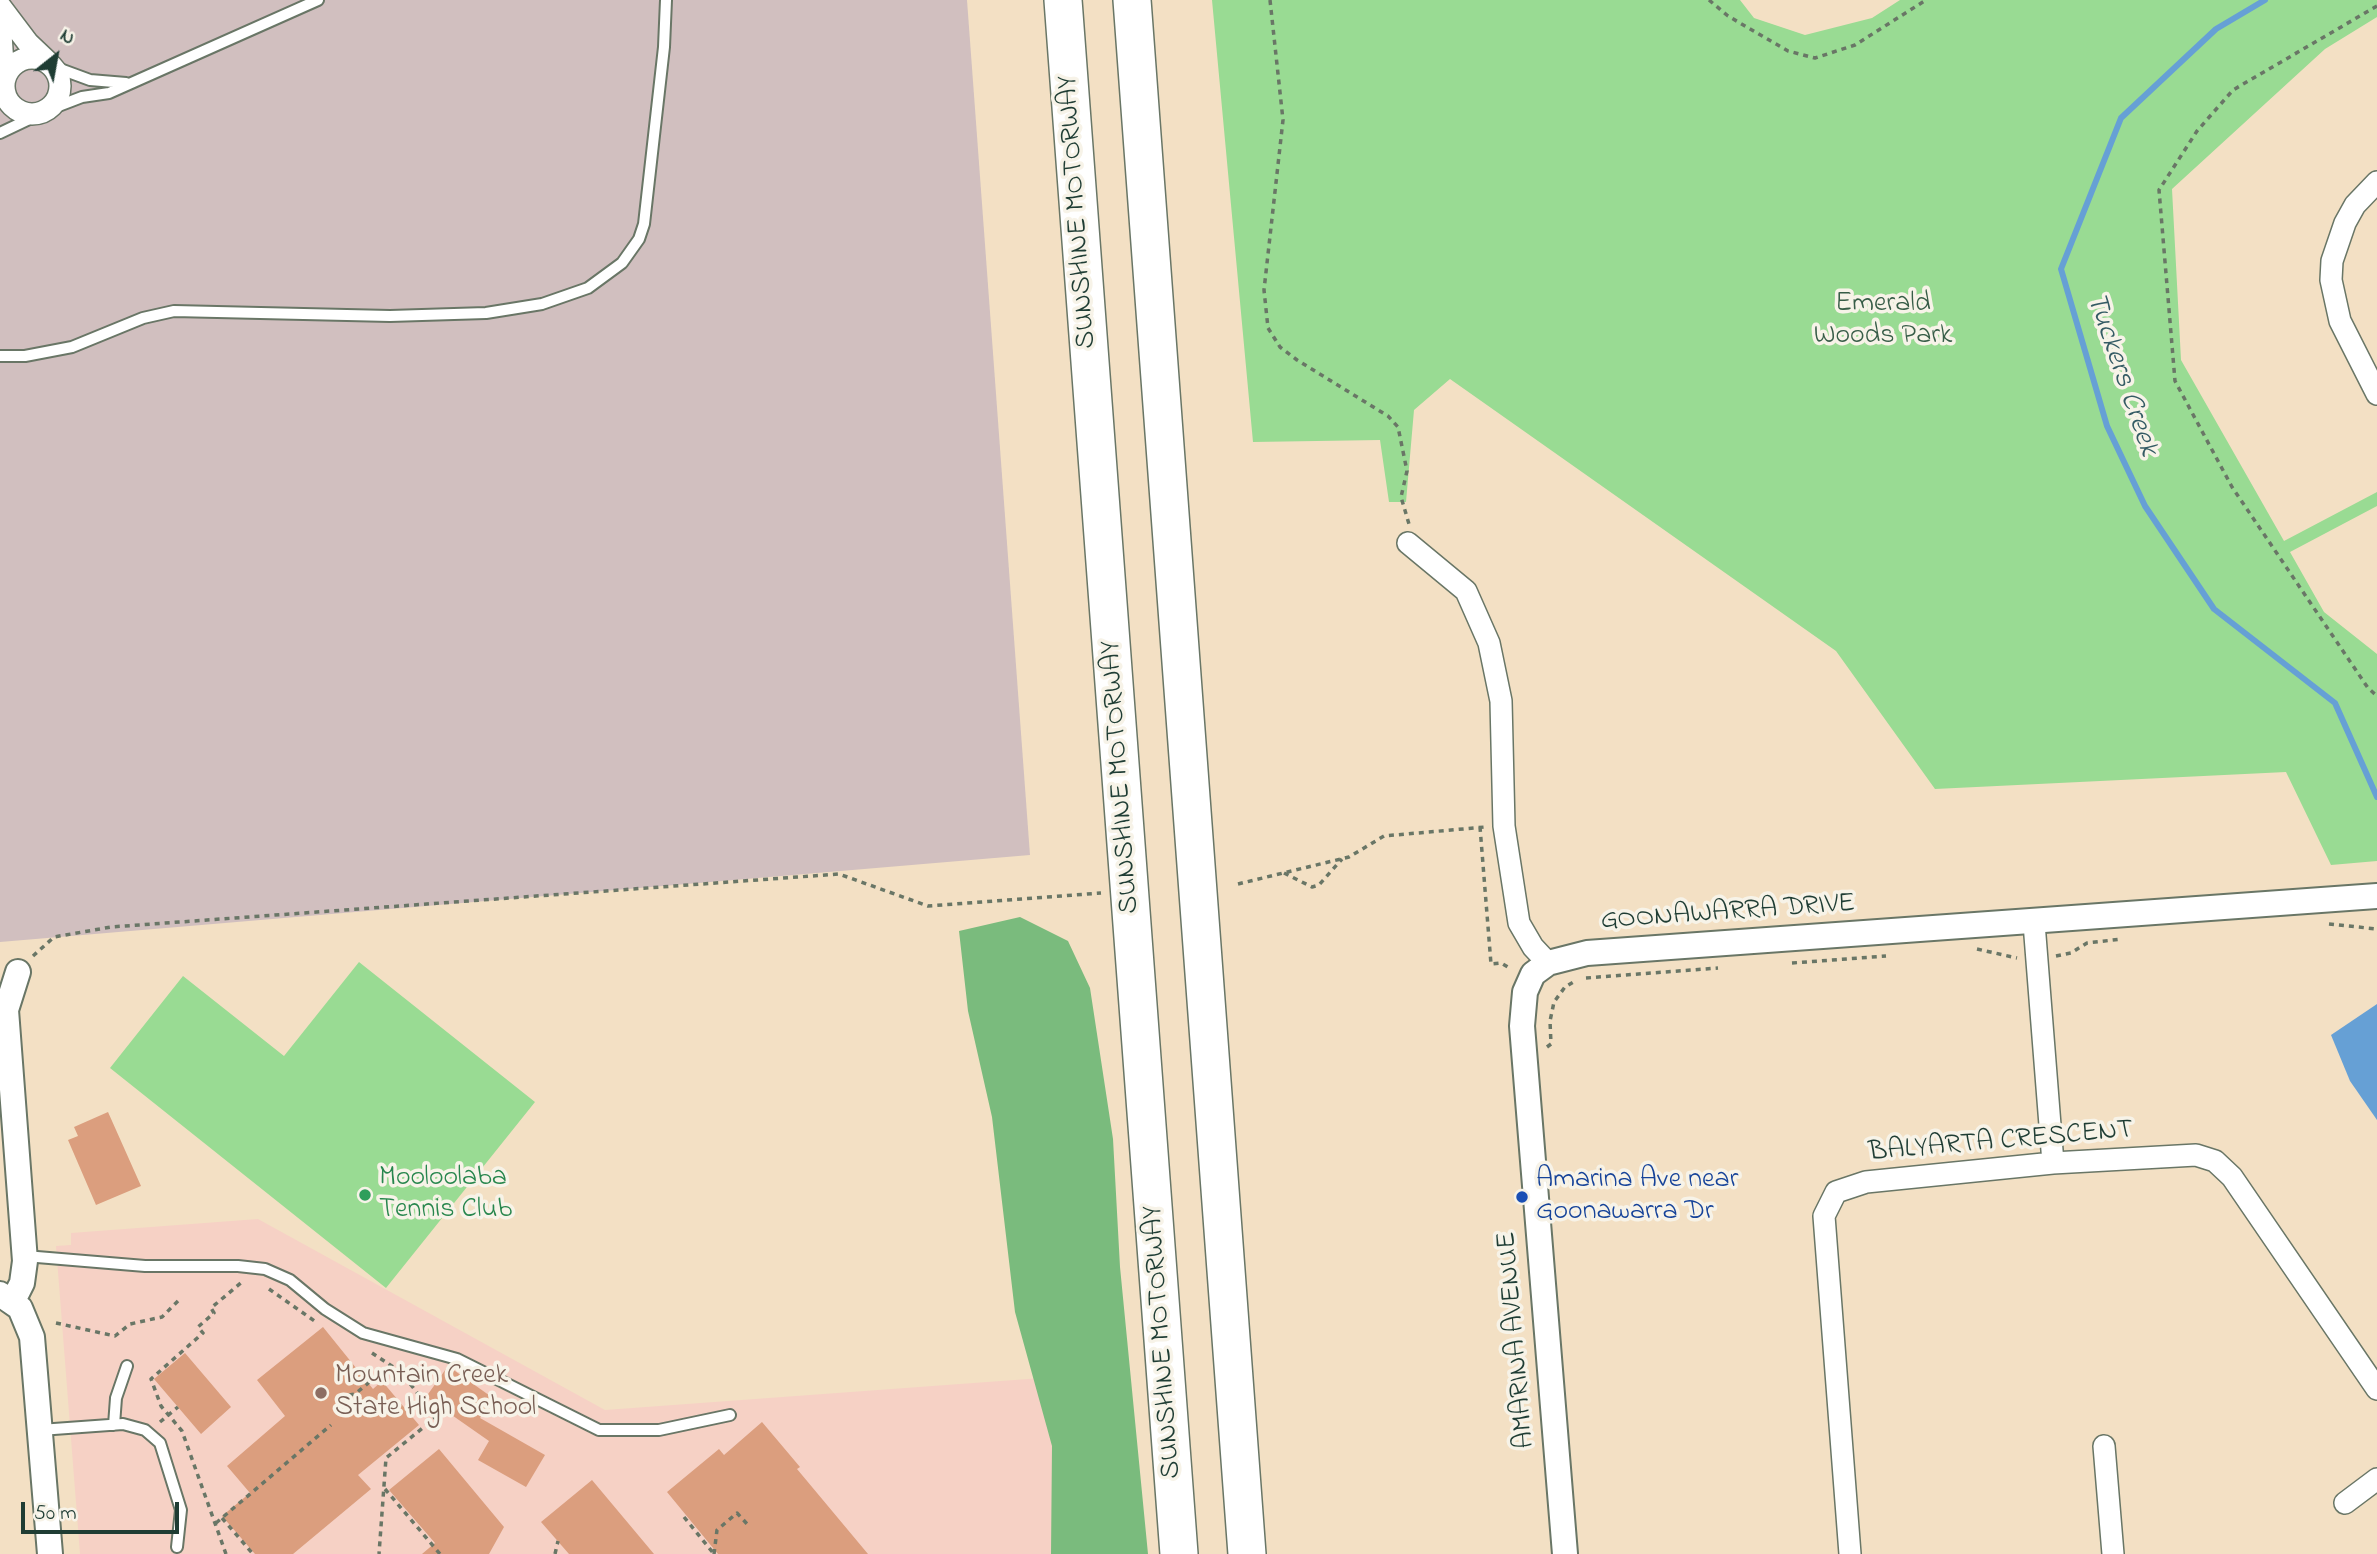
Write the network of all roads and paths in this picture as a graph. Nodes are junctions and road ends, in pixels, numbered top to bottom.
1 (318, 0) edge
2 (666, 0) edge
3 (1063, 0) edge
4 (1132, 0) edge
5 (1270, 0) edge
6 (1709, 0) edge
7 (1926, 0) edge
8 (0, 6) edge
9 (2377, 6) edge
10 (0, 19) edge
11 (50, 64) junction
12 (126, 83) junction
13 (3, 87) edge
14 (45, 111) junction
15 (0, 133) edge
16 (2377, 182) edge
17 (0, 356) edge
18 (2377, 394) edge
19 (1408, 542) joint
20 (2377, 696) edge
21 (1504, 825) junction
22 (1480, 827) junction
23 (1342, 859) junction
24 (1282, 872) junction
25 (1238, 884) dead end
26 (1106, 893) dead end
27 (2377, 896) edge
28 (2034, 923) junction
29 (2321, 925) dead end
30 (2377, 929) edge
31 (2126, 939) dead end
32 (1964, 950) dead end
33 (1897, 956) dead end
34 (2058, 956) dead end
35 (2019, 958) dead end
36 (1548, 963) junction
37 (1781, 964) dead end
38 (1508, 967) dead end
39 (1730, 968) dead end
40 (18, 972) joint
41 (1525, 1063) junction
42 (2053, 1163) junction
43 (25, 1256) junction
44 (248, 1277) dead end
45 (265, 1286) dead end
46 (6, 1297) edge
47 (178, 1301) dead end
48 (318, 1319) dead end
49 (56, 1323) dead end
50 (369, 1352) dead end
51 (390, 1365) junction
52 (127, 1366) dead end
53 (2377, 1389) edge
54 (349, 1395) dead end
55 (178, 1407) dead end
56 (168, 1415) junction
57 (730, 1415) dead end
58 (114, 1424) junction
59 (331, 1425) dead end
60 (40, 1430) junction
61 (2104, 1446) dead end
62 (2377, 1479) edge
63 (385, 1489) junction
64 (2345, 1503) dead end
65 (684, 1517) dead end
66 (222, 1518) junction
67 (216, 1523) junction
68 (748, 1525) dead end
69 (558, 1541) dead end
70 (177, 1547) dead end
71 (50, 1554) edge
72 (226, 1554) edge
73 (253, 1554) edge
74 (379, 1554) edge
75 (440, 1554) edge
76 (555, 1554) edge
77 (714, 1554) edge
78 (1179, 1554) edge
79 (1247, 1554) edge
80 (1565, 1554) edge
81 (1850, 1554) edge
82 (2113, 1554) edge

1 - 12 lane
2 - 17 lane
3 - 78 highway, SUNSHINE MOTORWAY
4 - 79 highway
5 - 19 path
6 - 7 path
8 - 11 street
9 - 20 path
10 - 13 street
11 - 12 lane
11 - 13 street
11 - 14 street
12 - 14 lane
13 - 14 street
14 - 15 lane
16 - 18 street
19 - 21 street
21 - 22 path
21 - 36 street
22 - 23 path
22 - 38 path
23 - 24 path
23 - 24 path
24 - 25 path
26 - 40 path
27 - 28 street, GOONAWARRA DRIVE
28 - 36 street, GOONAWARRA DRIVE
28 - 42 street
29 - 30 path
31 - 34 path
32 - 35 path
33 - 37 path
36 - 41 street, AMARINA AVENUE
39 - 41 path
40 - 43 street
41 - 80 street, AMARINA AVENUE
42 - 53 street, BALYARTA CRESCENT
42 - 81 street, BALYARTA CRESCENT
43 - 46 street
43 - 57 lane
44 - 56 path
45 - 48 path
46 - 60 street
47 - 49 path
50 - 51 path
51 - 54 path
51 - 63 path
52 - 58 lane
55 - 56 path
56 - 67 path
58 - 60 lane
58 - 70 lane
59 - 66 path
60 - 71 street
61 - 82 street
62 - 64 street
63 - 74 path
63 - 75 path
65 - 77 path
66 - 67 path
66 - 73 path
67 - 72 path
68 - 77 path
69 - 76 path

